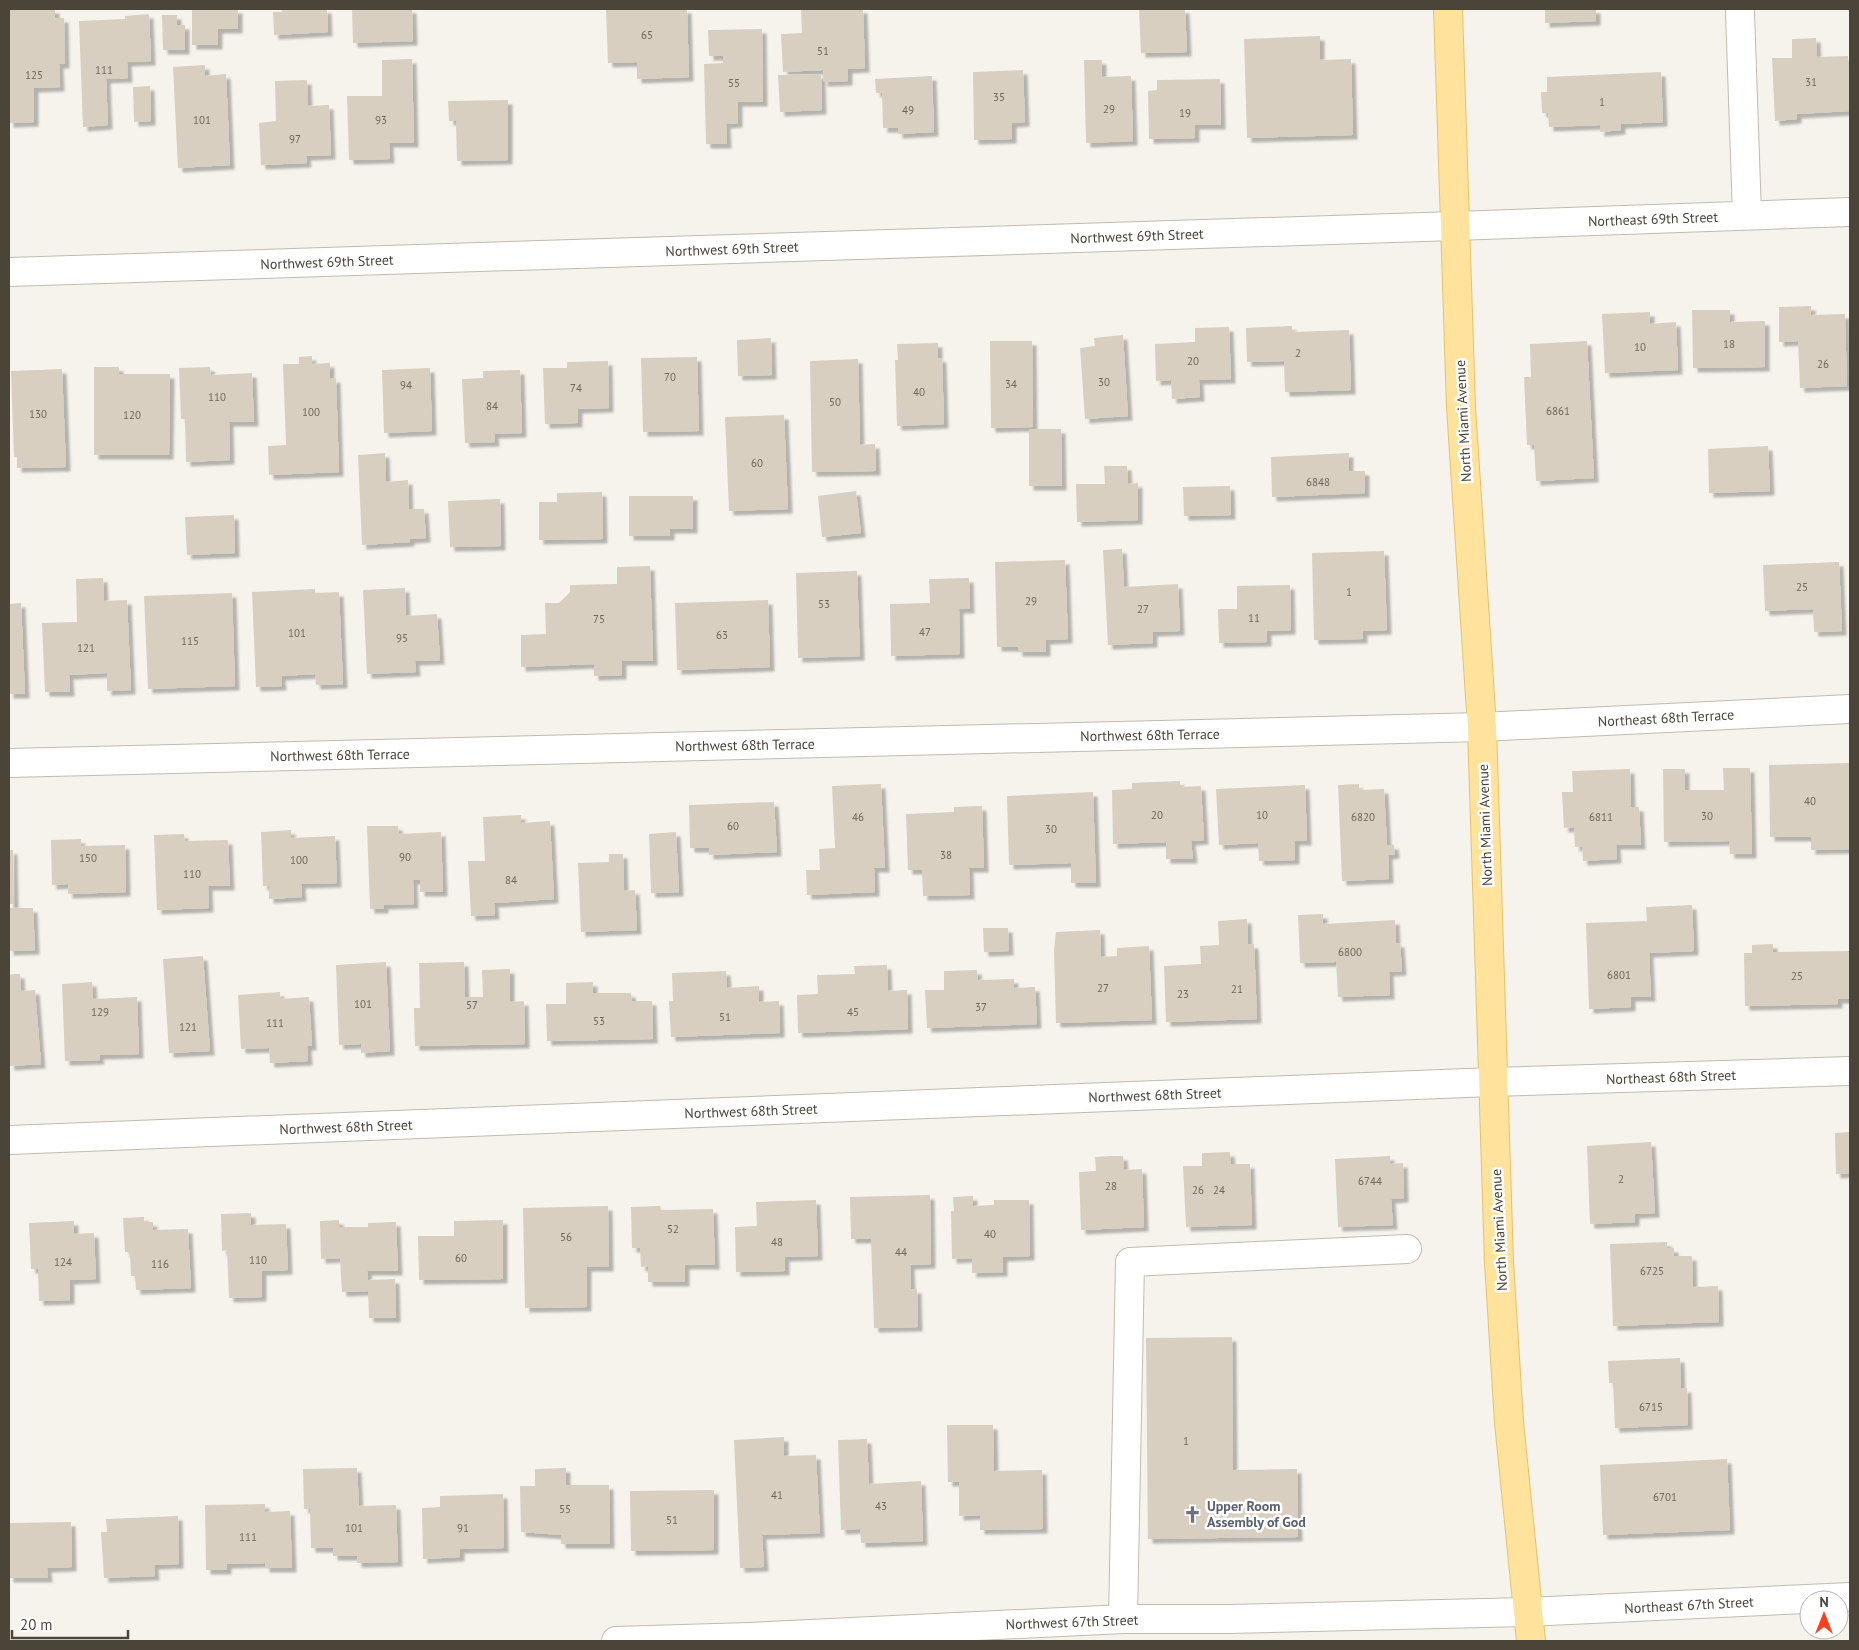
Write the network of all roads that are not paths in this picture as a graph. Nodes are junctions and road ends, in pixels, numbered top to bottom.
1 (1448, 9) edge
2 (1740, 12) dead end
3 (1850, 212) edge
4 (1747, 216) junction
5 (1455, 226) junction
6 (9, 272) edge
7 (1850, 709) edge
8 (1482, 727) junction
9 (9, 764) edge
10 (1850, 1072) edge
11 (1492, 1082) junction
12 (9, 1140) edge
13 (1407, 1249) dead end
14 (1850, 1597) edge
15 (1527, 1612) junction
16 (1123, 1619) junction
17 (1231, 1630) edge
18 (749, 1639) edge
19 (616, 1641) edge
20 (1531, 1641) edge

1 - 5 main road, North Miami Avenue
2 - 4 street
3 - 4 street, Northeast 69th Street
4 - 5 street, Northeast 69th Street
5 - 6 street, Northwest 69th Street
5 - 8 main road, North Miami Avenue
7 - 8 street, Northeast 68th Terrace
8 - 9 street, Northwest 68th Terrace
8 - 11 main road, North Miami Avenue
10 - 11 street, Northeast 68th Street
11 - 12 street, Northwest 68th Street
11 - 15 main road, North Miami Avenue
13 - 16 street
14 - 15 street, Northeast 67th Street
15 - 17 street, Northwest 67th Street
15 - 20 main road, North Miami Avenue
16 - 17 street, Northwest 67th Street
16 - 18 street, Northwest 67th Street
18 - 19 street, Northwest 67th Street

